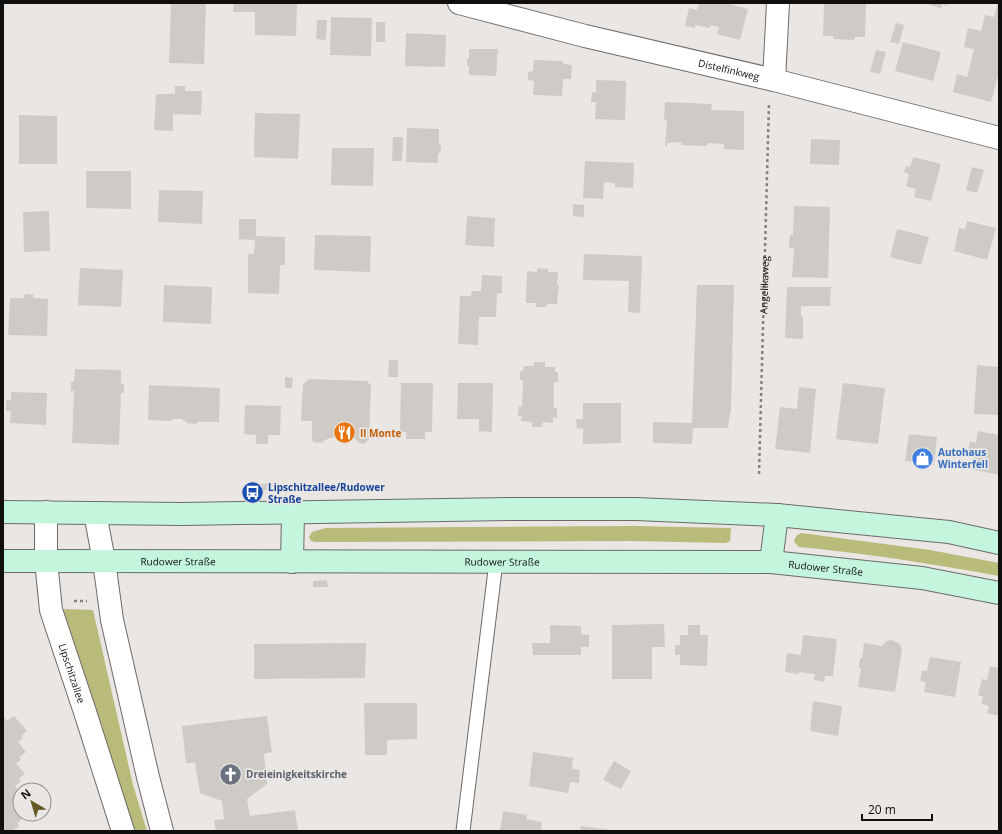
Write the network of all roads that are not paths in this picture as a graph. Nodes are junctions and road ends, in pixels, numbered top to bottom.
1 (458, 3) edge
2 (778, 3) edge
3 (772, 88) junction
4 (999, 138) edge
5 (3, 512) edge
6 (46, 512) junction
7 (293, 512) junction
8 (95, 513) junction
9 (777, 515) junction
10 (999, 543) edge
11 (3, 561) edge
12 (46, 561) junction
13 (104, 561) junction
14 (292, 562) junction
15 (496, 562) junction
16 (771, 562) junction
17 (999, 593) edge
18 (123, 831) edge
19 (162, 831) edge
20 (463, 831) edge

1 - 3 street, Distelfinkweg
2 - 3 street
3 - 4 street, Distelfinkweg
5 - 6 main road
6 - 8 main road
6 - 12 street, Lipschitzallee
7 - 8 main road
7 - 9 main road
7 - 14 main road
8 - 13 street
9 - 10 main road
9 - 16 main road
11 - 12 main road, Rudower Straße
12 - 13 main road, Rudower Straße
12 - 18 street, Lipschitzallee
13 - 14 main road, Rudower Straße
13 - 19 street
14 - 15 main road, Rudower Straße
15 - 16 main road, Rudower Straße
15 - 20 lane
16 - 17 main road, Rudower Straße

